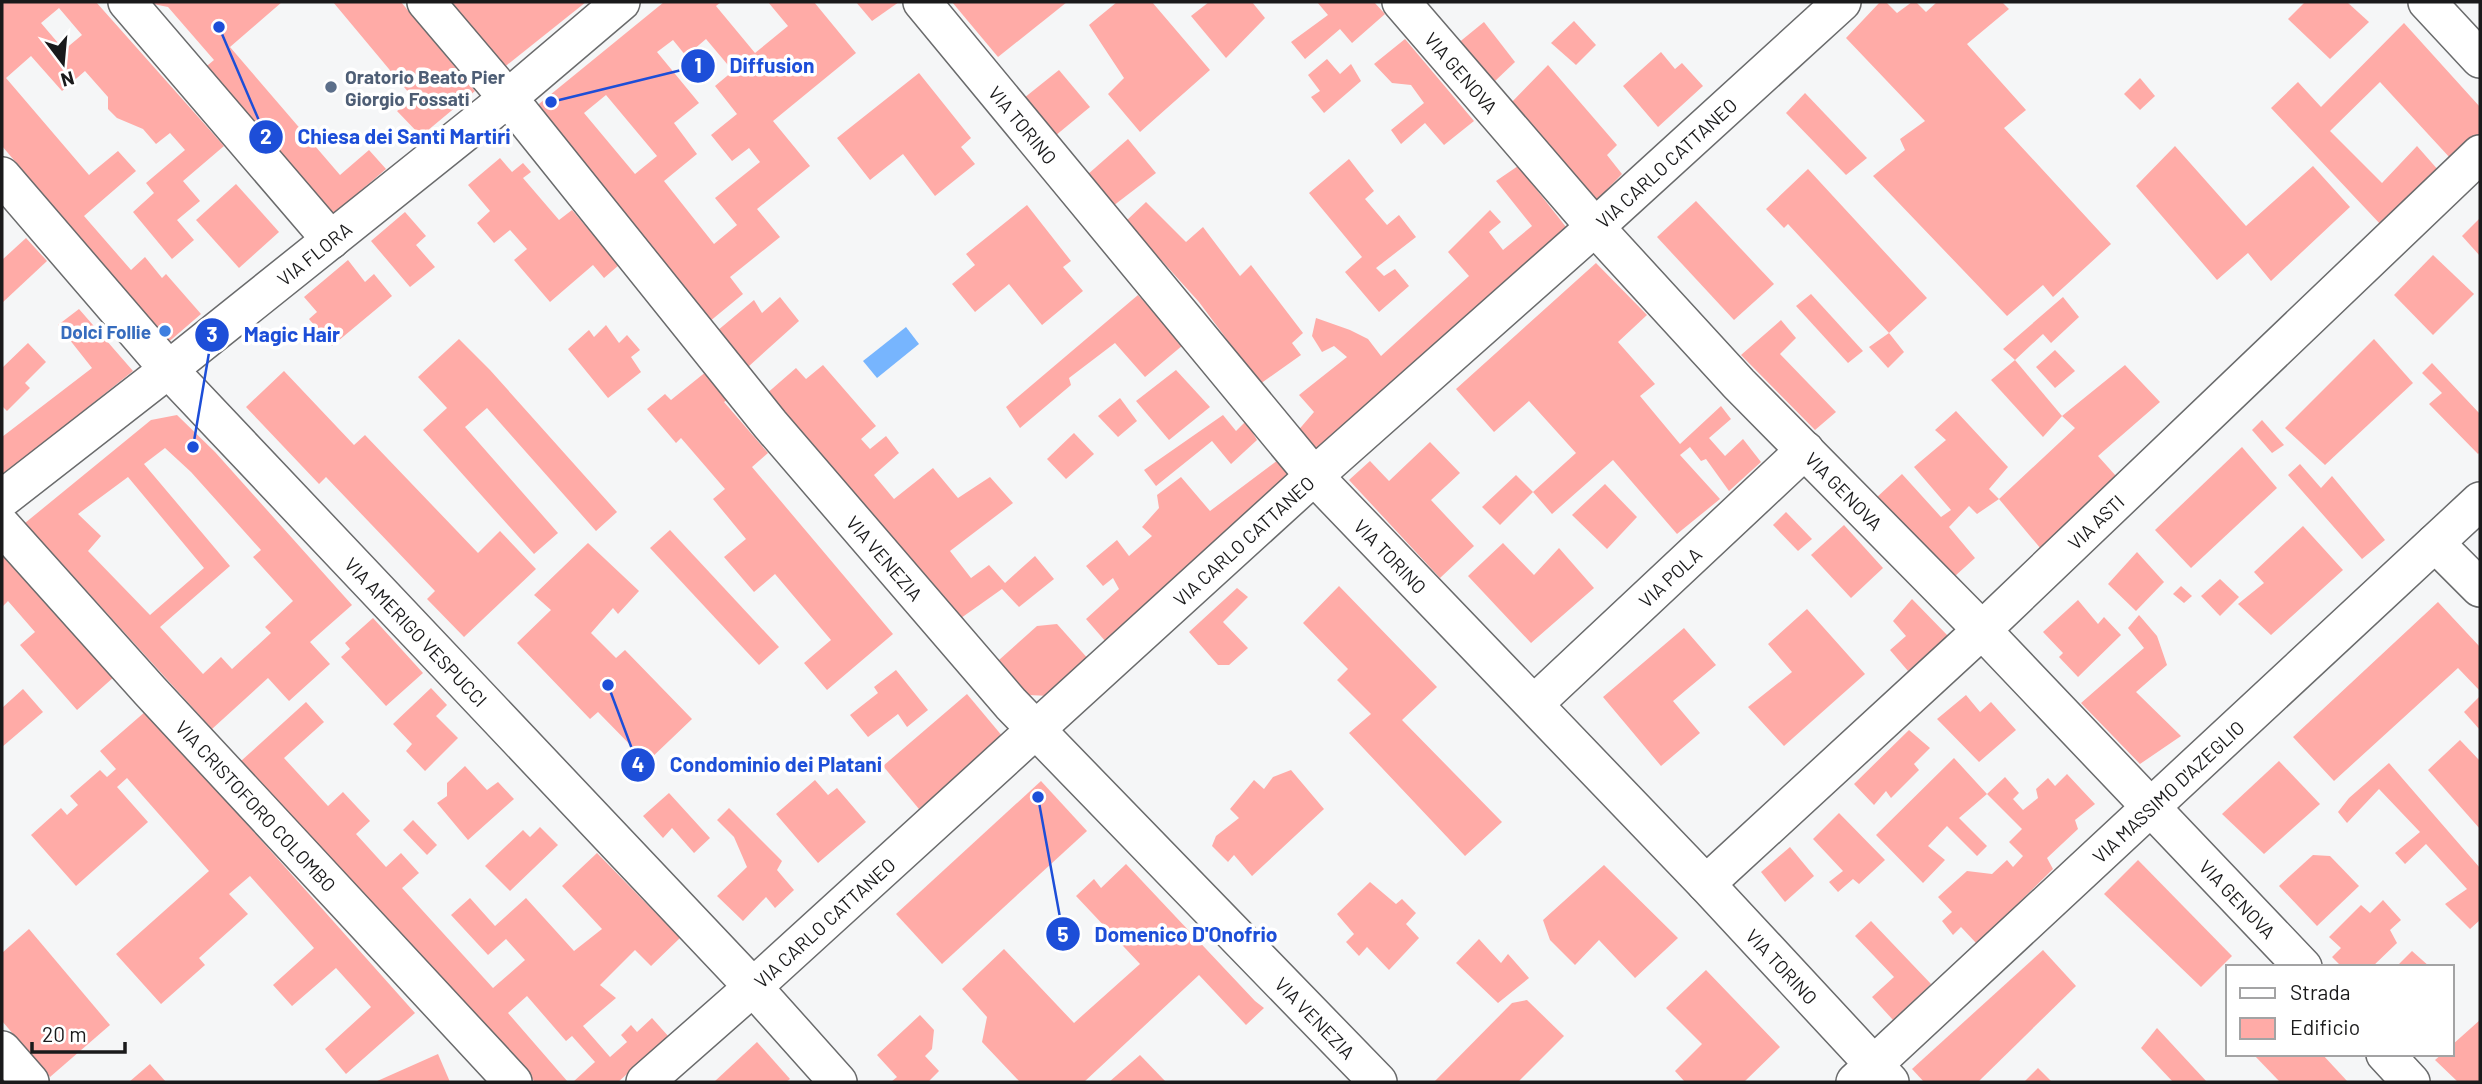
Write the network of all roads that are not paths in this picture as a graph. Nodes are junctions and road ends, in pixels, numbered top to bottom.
1 (128, 2) edge
2 (426, 2) edge
3 (621, 2) edge
4 (922, 2) edge
5 (1401, 2) edge
6 (1842, 2) edge
7 (2427, 2) edge
8 (2480, 59) edge
9 (508, 98) junction
10 (2480, 154) edge
11 (2, 176) edge
12 (1595, 227) junction
13 (331, 240) junction
14 (169, 370) junction
15 (1805, 450) junction
16 (1314, 476) junction
17 (2, 499) edge
18 (2480, 501) edge
19 (2, 526) edge
20 (2435, 543) junction
21 (2480, 588) edge
22 (1982, 630) junction
23 (1534, 704) junction
24 (1035, 730) junction
25 (2153, 807) junction
26 (1706, 884) junction
27 (2301, 965) edge
28 (753, 987) junction
29 (2, 1050) edge
30 (2387, 1056) edge
31 (1873, 1076) edge
32 (30, 1082) edge
33 (513, 1082) edge
34 (645, 1082) edge
35 (838, 1082) edge
36 (1378, 1082) edge
37 (2411, 1082) edge

1 - 13 street
2 - 9 street, VIA VENEZIA
3 - 9 street, VIA FLORA
4 - 16 street, VIA TORINO
5 - 12 street, VIA GENOVA
6 - 12 street, VIA CARLO CATTANEO
7 - 8 street
9 - 13 street, VIA FLORA
9 - 24 street, VIA VENEZIA
10 - 22 street, VIA ASTI
11 - 14 street, VIA AMERIGO VESPUCCI
12 - 15 street, VIA GENOVA
12 - 16 street, VIA CARLO CATTANEO
13 - 14 street, VIA FLORA
14 - 17 street, VIA FLORA
14 - 28 street, VIA AMERIGO VESPUCCI
15 - 22 street, VIA GENOVA
15 - 23 street, VIA POLA
16 - 23 street, VIA TORINO
16 - 24 street, VIA CARLO CATTANEO
18 - 20 street, VIA MASSIMO D'AZEGLIO
19 - 33 street, VIA CRISTOFORO COLOMBO
20 - 21 street
20 - 25 street, VIA MASSIMO D'AZEGLIO
22 - 25 street, VIA GENOVA
22 - 26 street, VIA ASTI
23 - 26 street, VIA TORINO
24 - 28 street, VIA CARLO CATTANEO
24 - 36 street, VIA VENEZIA
25 - 27 street, VIA GENOVA
25 - 31 street, VIA MASSIMO D'AZEGLIO
26 - 31 street, VIA TORINO
28 - 34 street, VIA CARLO CATTANEO
28 - 35 street, VIA AMERIGO VESPUCCI
29 - 32 street
30 - 37 street

